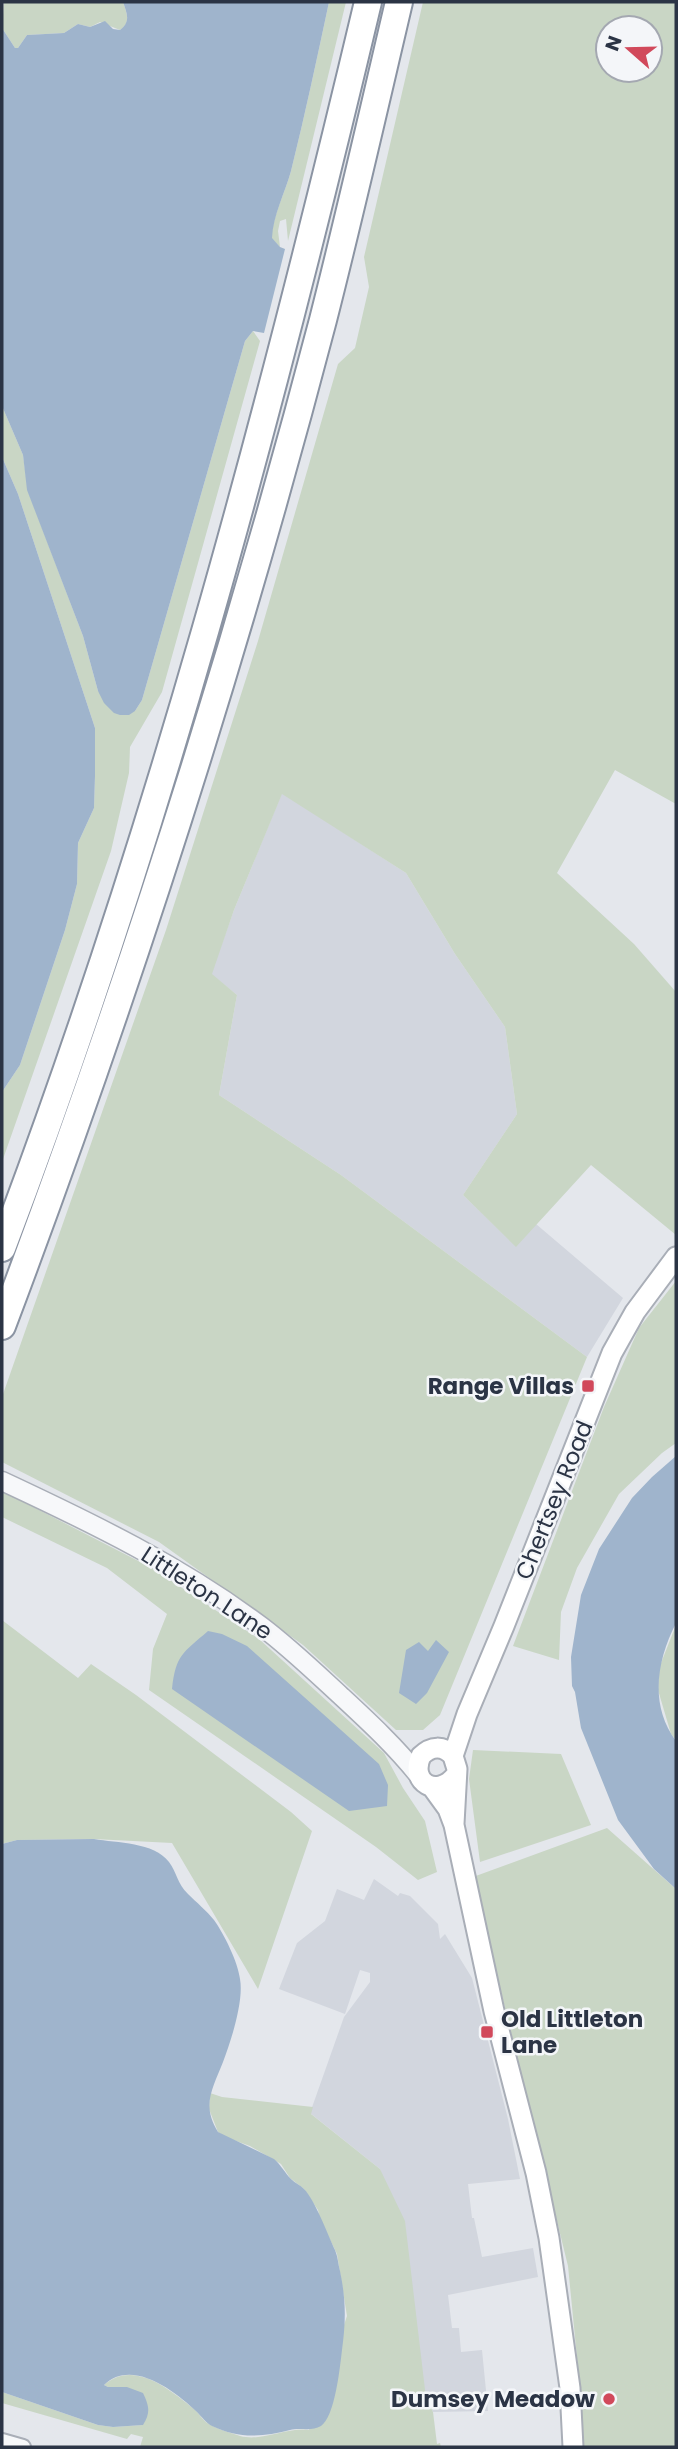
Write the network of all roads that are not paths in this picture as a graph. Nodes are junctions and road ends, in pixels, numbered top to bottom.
1 (368, 2) edge
2 (399, 2) edge
3 (2, 1248) edge
4 (676, 1257) edge
5 (2, 1326) edge
6 (2, 1481) edge
7 (388, 1740) junction
8 (443, 1758) junction
9 (426, 1781) junction
10 (454, 1825) junction
11 (2, 2441) edge
12 (23, 2447) edge
13 (573, 2447) edge

1 - 3 highway
2 - 5 highway
4 - 8 main road, Chertsey Road
6 - 7 street, Littleton Lane
7 - 8 street
7 - 9 street, Littleton Lane
8 - 9 main road
8 - 9 main road
8 - 10 main road
9 - 10 main road
10 - 13 main road
11 - 12 street

